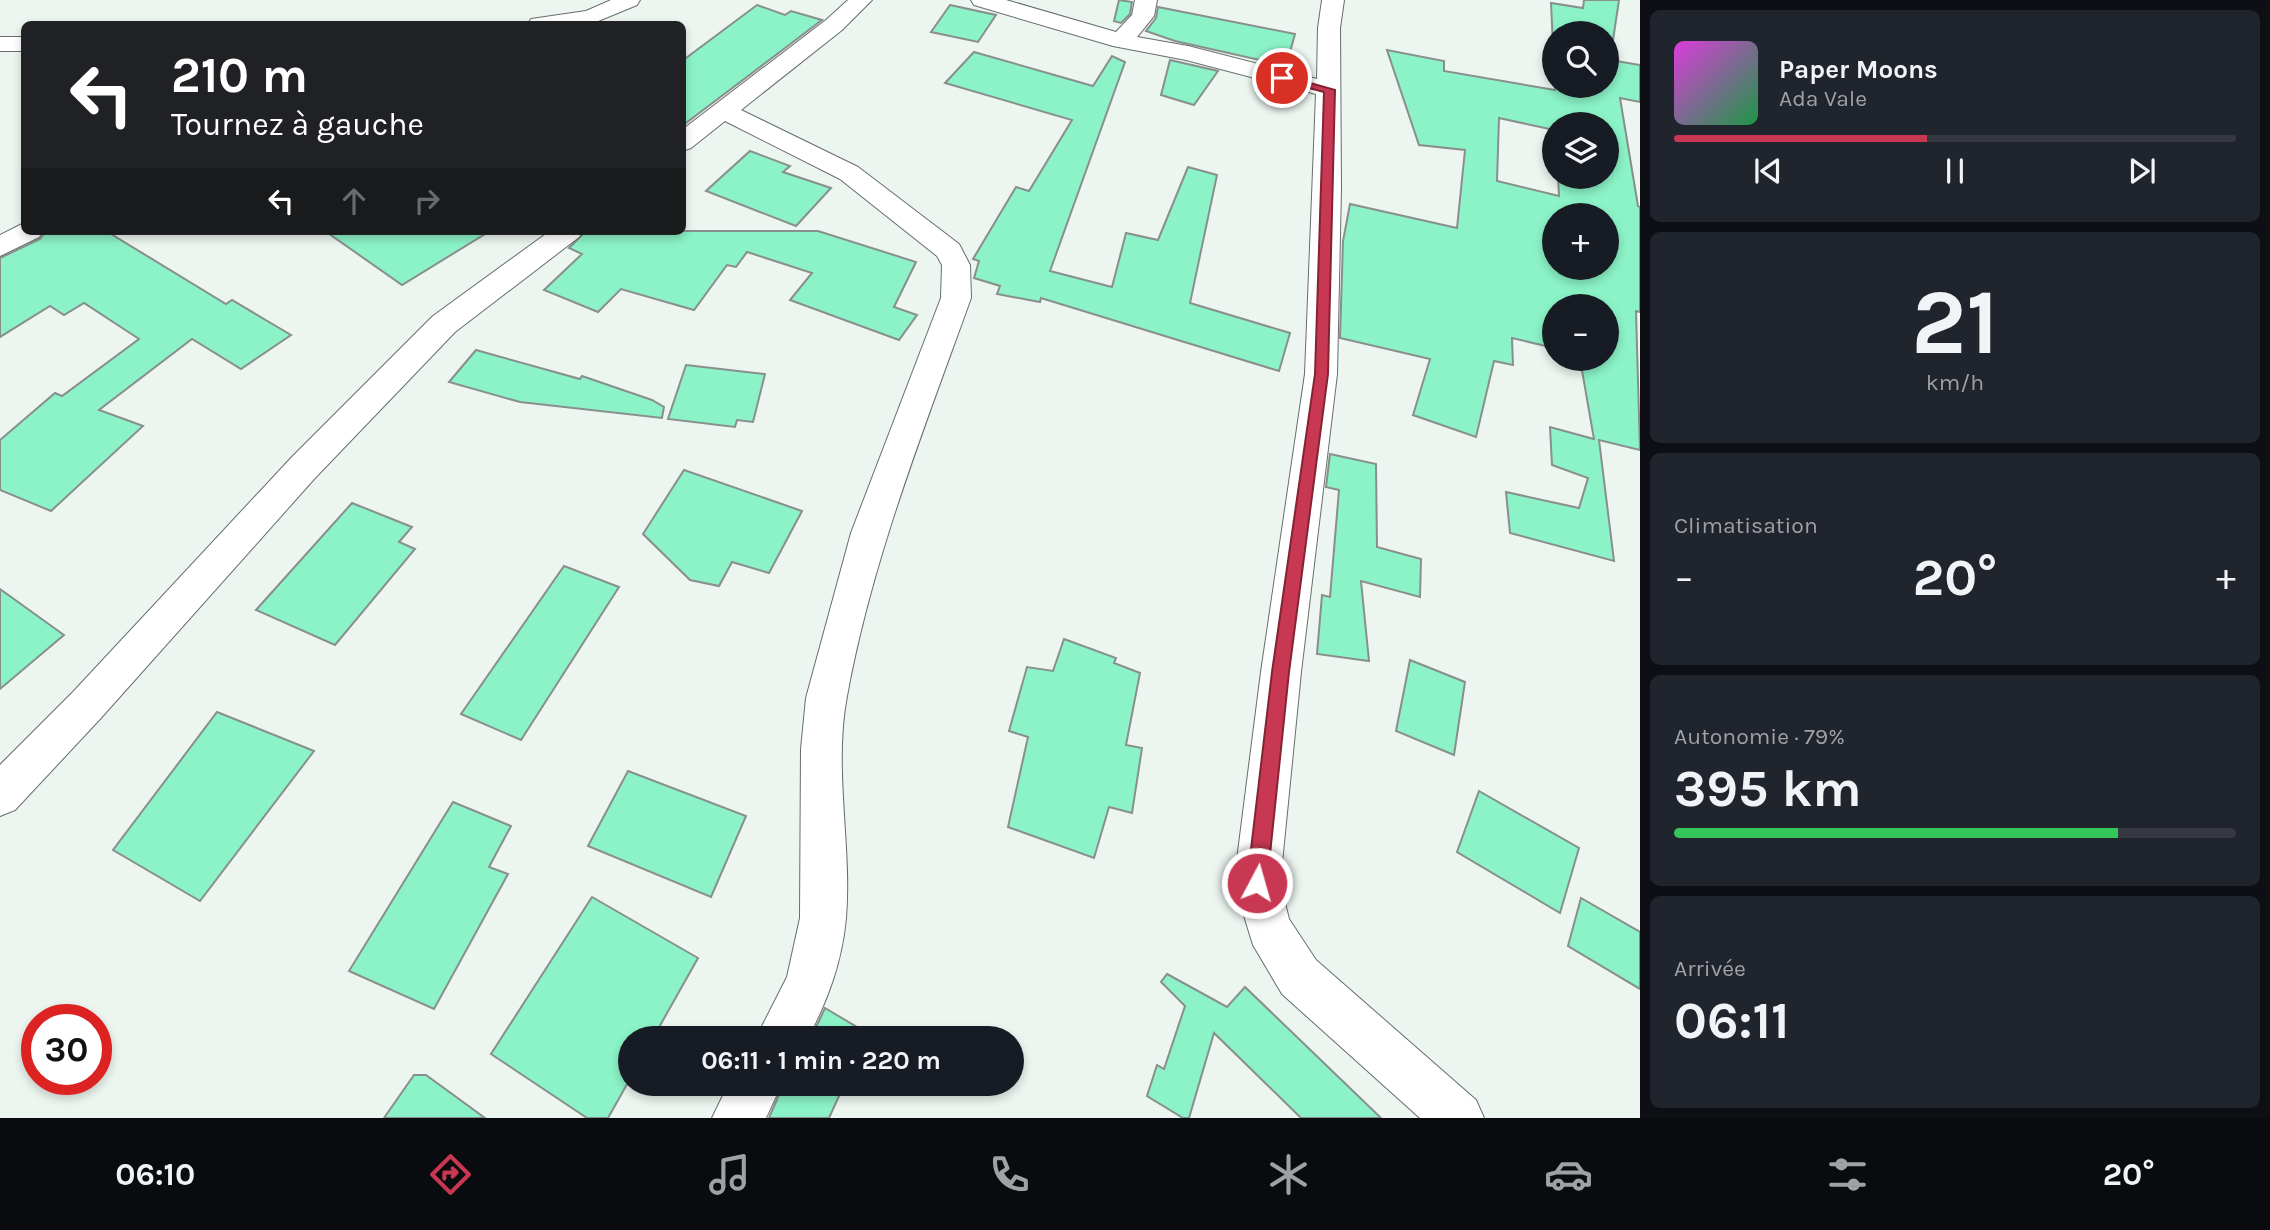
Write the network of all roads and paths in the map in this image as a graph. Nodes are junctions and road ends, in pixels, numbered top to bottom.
1 (629, 0) edge
2 (861, 0) edge
3 (982, 0) edge
4 (1146, 0) edge
5 (1333, 0) edge
6 (561, 21) edge
7 (1121, 41) junction
8 (0, 44) edge
9 (21, 44) edge
10 (1329, 90) junction
11 (722, 110) junction
12 (686, 140) edge
13 (22, 235) edge
14 (564, 235) edge
15 (0, 247) edge
16 (0, 795) edge
17 (787, 1026) edge
18 (750, 1096) edge
19 (738, 1118) edge
20 (1458, 1118) edge

1 - 6 street
2 - 11 street
3 - 7 street
4 - 7 street
5 - 10 street
7 - 10 street
8 - 9 street
10 - 20 street
11 - 12 street
11 - 17 street
13 - 15 street
14 - 16 street
18 - 19 street

